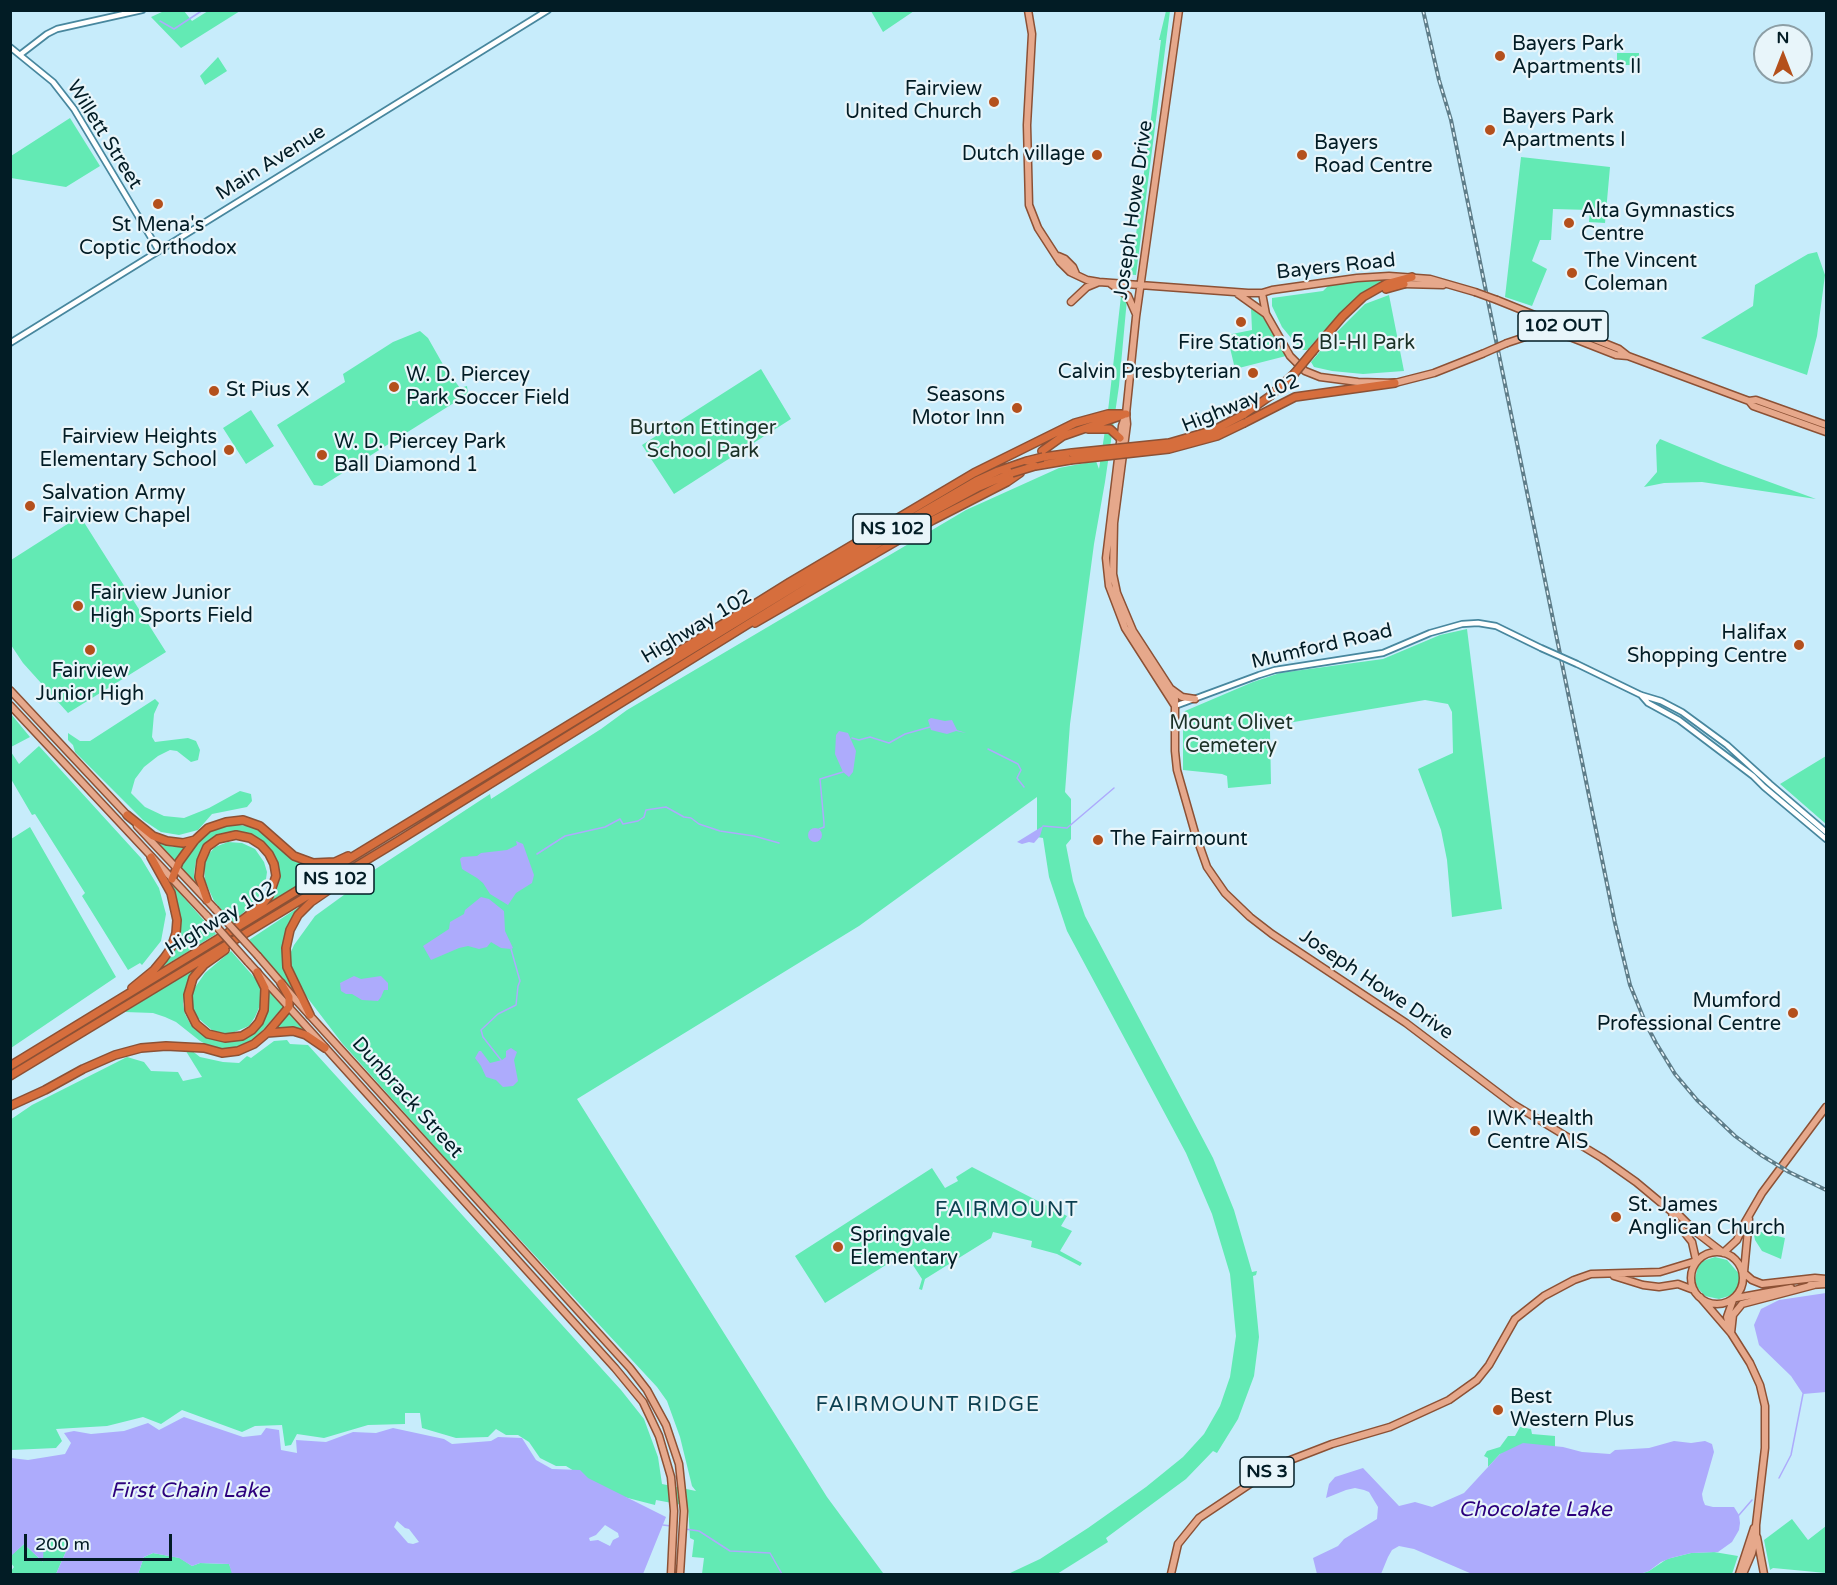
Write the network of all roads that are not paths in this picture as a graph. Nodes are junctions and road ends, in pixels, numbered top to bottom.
1 (142, 10) edge
2 (548, 10) edge
3 (1028, 10) edge
4 (1179, 10) edge
5 (10, 47) edge
6 (21, 54) junction
7 (159, 251) junction
8 (1412, 277) junction
9 (1102, 282) junction
10 (1404, 284) joint
11 (1141, 285) junction
12 (1452, 285) junction
13 (1235, 292) junction
14 (1262, 293) junction
15 (1071, 302) dead end
16 (1353, 306) junction
17 (1266, 314) junction
18 (1136, 317) junction
19 (10, 344) edge
20 (1628, 356) junction
21 (1395, 383) junction
22 (1749, 401) junction
23 (1125, 414) junction
24 (1243, 419) junction
25 (1827, 425) edge
26 (1076, 431) junction
27 (1827, 432) edge
28 (1120, 438) junction
29 (1043, 454) junction
30 (1071, 456) junction
31 (1020, 473) dead end
32 (700, 652) junction
33 (633, 685) junction
34 (1170, 688) junction
35 (10, 690) edge
36 (1641, 695) junction
37 (1195, 699) junction
38 (10, 705) edge
39 (1174, 706) junction
40 (127, 815) junction
41 (1827, 832) edge
42 (1827, 839) edge
43 (195, 840) junction
44 (398, 840) junction
45 (362, 851) junction
46 (151, 857) junction
47 (177, 868) junction
48 (172, 879) junction
49 (207, 900) junction
50 (256, 927) junction
51 (214, 942) junction
52 (257, 972) junction
53 (281, 983) junction
54 (289, 1007) junction
55 (310, 1015) junction
56 (267, 1033) junction
57 (41, 1048) junction
58 (325, 1048) junction
59 (10, 1066) edge
60 (10, 1076) edge
61 (10, 1106) edge
62 (1827, 1107) edge
63 (1672, 1212) junction
64 (1749, 1217) junction
65 (1722, 1252) junction
66 (1696, 1260) junction
67 (1605, 1273) junction
68 (1744, 1273) junction
69 (1827, 1279) edge
70 (1827, 1284) edge
71 (1814, 1285) junction
72 (1694, 1290) junction
73 (1700, 1297) junction
74 (1735, 1298) junction
75 (1731, 1333) junction
76 (1756, 1525) junction
77 (1756, 1535) junction
78 (1747, 1559) junction
79 (1763, 1573) edge
80 (670, 1575) edge
81 (680, 1575) edge
82 (1171, 1575) edge
83 (1741, 1575) edge

1 - 6 street
2 - 7 street, Main Avenue
3 - 9 main road
4 - 11 main road, Joseph Howe Drive
5 - 6 street, Willett Street
6 - 7 street, Willett Street
7 - 19 street, Main Avenue
8 - 12 main road, Bayers Road
8 - 14 main road, Bayers Road
8 - 16 highway, Highway 102 / NS 102
9 - 11 main road, Bayers Road
9 - 15 main road
9 - 18 main road
10 - 12 main road, NS 102
10 - 16 highway, NS 102
11 - 13 main road, Bayers Road
11 - 18 main road, Joseph Howe Drive
12 - 20 main road, Bayers Road / 102 OUT, bridge
13 - 14 main road, Bayers Road
13 - 17 main road
14 - 17 main road
16 - 24 highway, Highway 102 / NS 102, bridge
17 - 21 main road, Bayers Road
18 - 23 main road, Joseph Howe Drive
20 - 21 main road, Bayers Road, bridge
20 - 22 main road, Bayers Road
21 - 24 highway, Highway 102 / NS 102
22 - 25 main road, Bayers Road
22 - 27 main road, Bayers Road
23 - 26 highway
23 - 28 main road, Joseph Howe Drive
23 - 33 highway
23 - 34 main road, Joseph Howe Drive
24 - 30 highway, Highway 102 / NS 102, bridge
26 - 28 highway
26 - 29 highway
28 - 39 main road, Joseph Howe Drive
29 - 30 highway, Highway 102 / NS 102
29 - 33 highway, Highway 102 / NS 102, bridge
30 - 32 highway, Highway 102 / NS 102, bridge
31 - 32 highway
32 - 44 highway, Highway 102 / NS 102
33 - 45 highway, Highway 102 / NS 102
34 - 37 main road
34 - 39 main road, Joseph Howe Drive
35 - 40 main road, Dunbrack Street
36 - 37 street, Mumford Road, bridge
36 - 41 street, Mumford Road
36 - 42 street, Mumford Road
37 - 39 street, Mumford Road
38 - 46 main road, Dunbrack Street
39 - 63 main road, Joseph Howe Drive
40 - 43 highway
40 - 47 main road, Dunbrack Street
43 - 45 highway
43 - 47 highway
44 - 50 highway, Highway 102 / NS 102
44 - 55 highway
45 - 51 highway, Highway 102 / NS 102
46 - 48 main road, Dunbrack Street
46 - 57 highway
47 - 48 highway
47 - 49 main road, Dunbrack Street
48 - 52 main road, Dunbrack Street, bridge
49 - 51 highway
49 - 53 main road, Dunbrack Street, bridge
50 - 52 highway
50 - 60 highway, Highway 102 / NS 102
51 - 57 highway, Highway 102 / NS 102
52 - 54 main road, Dunbrack Street
53 - 54 highway
53 - 55 main road, Dunbrack Street
54 - 56 highway
54 - 58 main road, Dunbrack Street
55 - 81 main road, Dunbrack Street
56 - 58 highway
56 - 61 highway
57 - 59 highway, Highway 102 / NS 102
58 - 80 main road, Dunbrack Street
62 - 64 main road
63 - 65 main road, Joseph Howe Drive
63 - 66 main road, Joseph Howe Drive
64 - 65 main road
64 - 68 main road
65 - 66 main road
65 - 68 main road
66 - 67 main road, NS 3
66 - 72 main road
67 - 72 main road
67 - 82 main road, NS 3
68 - 69 main road
68 - 74 main road
70 - 71 main road
71 - 74 main road
71 - 75 main road
72 - 73 main road
73 - 74 main road
73 - 75 main road
74 - 75 main road
75 - 76 main road
76 - 77 main road
76 - 78 main road
77 - 78 main road
77 - 79 main road
78 - 79 main road
78 - 83 main road

